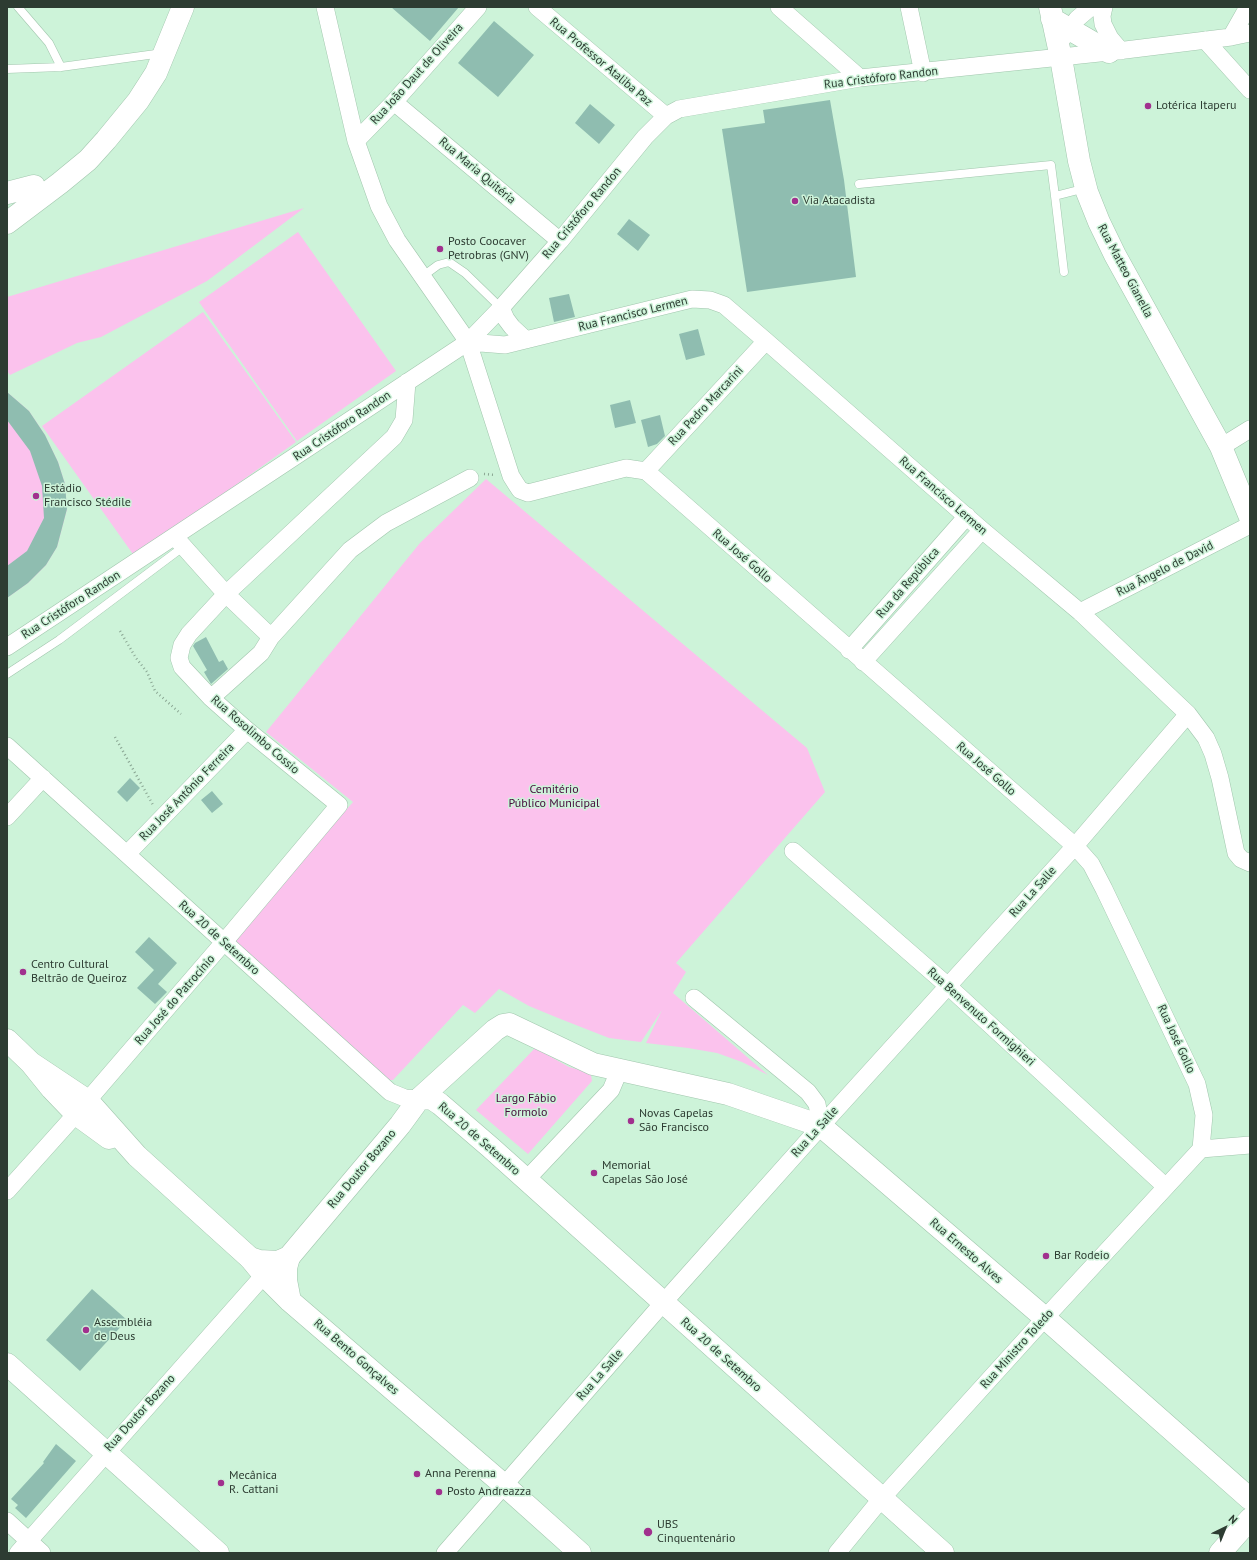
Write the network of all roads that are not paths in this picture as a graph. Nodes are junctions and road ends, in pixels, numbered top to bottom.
1 (18, 7) edge
2 (183, 7) edge
3 (325, 7) edge
4 (478, 7) edge
5 (536, 7) edge
6 (779, 7) edge
7 (909, 7) edge
8 (1091, 7) edge
9 (1104, 7) edge
10 (1248, 7) edge
11 (1058, 31) edge
12 (1250, 33) edge
13 (1232, 37) junction
14 (1206, 40) junction
15 (166, 52) junction
16 (1115, 52) junction
17 (61, 67) junction
18 (7, 69) edge
19 (923, 73) junction
20 (860, 78) junction
21 (1250, 90) edge
22 (394, 102) junction
23 (666, 116) junction
24 (106, 140) junction
25 (356, 141) junction
26 (859, 184) dead end
27 (34, 186) junction
28 (1086, 188) junction
29 (7, 193) edge
30 (1056, 196) junction
31 (9, 217) edge
32 (560, 241) junction
33 (1064, 272) dead end
34 (423, 276) junction
35 (501, 308) junction
36 (526, 340) junction
37 (766, 341) junction
38 (468, 342) junction
39 (407, 382) junction
40 (1250, 429) edge
41 (1221, 447) junction
42 (646, 472) junction
43 (470, 478) road end
44 (967, 516) junction
45 (1250, 517) edge
46 (1250, 525) edge
47 (982, 530) junction
48 (179, 542) junction
49 (226, 594) junction
50 (1080, 612) junction
51 (271, 637) junction
52 (7, 647) edge
53 (850, 650) junction
54 (863, 662) junction
55 (7, 674) edge
56 (211, 698) junction
57 (1188, 714) junction
58 (247, 730) junction
59 (7, 746) edge
60 (43, 778) junction
61 (340, 805) joint
62 (7, 817) edge
63 (1075, 846) junction
64 (793, 851) dead end
65 (127, 854) junction
66 (1250, 863) edge
67 (224, 942) junction
68 (948, 986) junction
69 (694, 998) dead end
70 (7, 1040) edge
71 (620, 1071) junction
72 (419, 1099) junction
73 (82, 1107) junction
74 (821, 1126) junction
75 (1250, 1145) edge
76 (1201, 1149) junction
77 (526, 1180) junction
78 (1166, 1187) junction
79 (7, 1191) edge
80 (289, 1257) junction
81 (250, 1258) junction
82 (264, 1274) junction
83 (290, 1301) junction
84 (663, 1303) junction
85 (1044, 1318) junction
86 (7, 1364) edge
87 (106, 1452) junction
88 (504, 1485) junction
89 (882, 1498) junction
90 (1250, 1499) edge
91 (1250, 1519) edge
92 (7, 1521) edge
93 (23, 1547) edge
94 (42, 1553) edge
95 (218, 1553) edge
96 (445, 1553) edge
97 (580, 1553) edge
98 (837, 1553) edge
99 (943, 1553) edge
100 (1220, 1553) edge

1 - 17 lane
2 - 15 main road
3 - 25 street
4 - 22 street, Rua João Daut de Oliveira
5 - 23 street, Rua Professor Ataliba Paz
6 - 20 street
7 - 19 street
8 - 11 street
9 - 16 street
10 - 13 street
11 - 16 main road
11 - 16 street, Rua Cristóforo Randon
11 - 19 street, Rua Cristóforo Randon
11 - 28 main road, Rua Matteo Gianella
12 - 13 street, Rua Cristóforo Randon
13 - 14 street, Rua Cristóforo Randon
14 - 16 street, Rua Cristóforo Randon
14 - 21 street
15 - 17 lane
15 - 24 main road
17 - 18 lane
19 - 20 street, Rua Cristóforo Randon
20 - 23 street, Rua Cristóforo Randon
22 - 25 street, Rua João Daut de Oliveira
22 - 32 street, Rua Maria Quitéria
23 - 32 street, Rua Cristóforo Randon
24 - 27 main road
24 - 31 main road
25 - 34 street
26 - 30 lane
27 - 29 main road
27 - 31 main road
28 - 30 lane
28 - 41 main road, Rua Matteo Gianella
30 - 33 lane
32 - 35 street, Rua Cristóforo Randon
34 - 35 lane
34 - 38 street
35 - 36 street
35 - 38 street, Rua Cristóforo Randon
36 - 37 street, Rua Francisco Lermen
36 - 38 street, Rua Francisco Lermen
37 - 42 street, Rua Pedro Marcarini
37 - 44 street, Rua Francisco Lermen
38 - 39 street, Rua Cristóforo Randon
38 - 42 street
39 - 48 street, Rua Cristóforo Randon
39 - 49 street
40 - 41 street
41 - 45 main road, Rua Matteo Gianella
42 - 53 street, Rua José Gollo
43 - 51 street
44 - 47 street, Rua Francisco Lermen
44 - 53 street, Rua da República
46 - 50 street, Rua Ângelo de David
47 - 50 street, Rua Francisco Lermen
47 - 54 street, Rua da República
48 - 49 street
48 - 52 street, Rua Cristóforo Randon
48 - 55 lane
49 - 51 street
49 - 56 street, Rua Rosolimbo Cossio
50 - 57 street, Rua Francisco Lermen
51 - 56 street
53 - 54 street, Rua José Gollo
54 - 63 street, Rua José Gollo
56 - 58 street, Rua Rosolimbo Cossio
57 - 63 street, Rua La Salle
57 - 66 street, Rua Francisco Lermen
58 - 61 street, Rua Rosolimbo Cossio
58 - 65 street, Rua José Antônio Ferreira
59 - 60 street, Rua 20 de Setembro
60 - 62 street
60 - 65 street, Rua 20 de Setembro
61 - 67 street, Rua José do Patrocínio
63 - 68 street, Rua La Salle
63 - 76 street, Rua José Gollo
64 - 68 street, Rua Benvenuto Formighieri
65 - 67 street, Rua 20 de Setembro
67 - 72 street, Rua 20 de Setembro
67 - 73 street, Rua José do Patrocínio
68 - 74 street, Rua La Salle
68 - 78 street, Rua Benvenuto Formighieri
69 - 74 street
70 - 73 main road, Rua Bento Gonçalves
71 - 72 main road
71 - 74 main road
71 - 77 street
72 - 77 main road, Rua 20 de Setembro
72 - 80 main road, Rua Doutor Bozano
73 - 79 street, Rua José do Patrocínio
73 - 81 main road, Rua Bento Gonçalves
74 - 84 street, Rua La Salle
74 - 85 main road, Rua Ernesto Alves
75 - 76 street
76 - 78 street, Rua Ministro Toledo
77 - 84 main road, Rua 20 de Setembro
78 - 85 street, Rua Ministro Toledo
80 - 81 main road
80 - 83 main road
81 - 82 main road, Rua Bento Gonçalves
82 - 83 main road, Rua Bento Gonçalves
82 - 87 street, Rua Doutor Bozano
83 - 88 main road, Rua Bento Gonçalves
84 - 88 street, Rua La Salle
84 - 89 main road, Rua 20 de Setembro
85 - 89 street, Rua Ministro Toledo
85 - 90 main road, Rua Ernesto Alves
86 - 87 main road
87 - 93 street, Rua Doutor Bozano
87 - 95 main road
88 - 96 street, Rua La Salle
88 - 97 main road, Rua Bento Gonçalves
89 - 98 street, Rua Ministro Toledo
89 - 99 main road, Rua 20 de Setembro
91 - 100 main road
92 - 93 street
93 - 94 street

